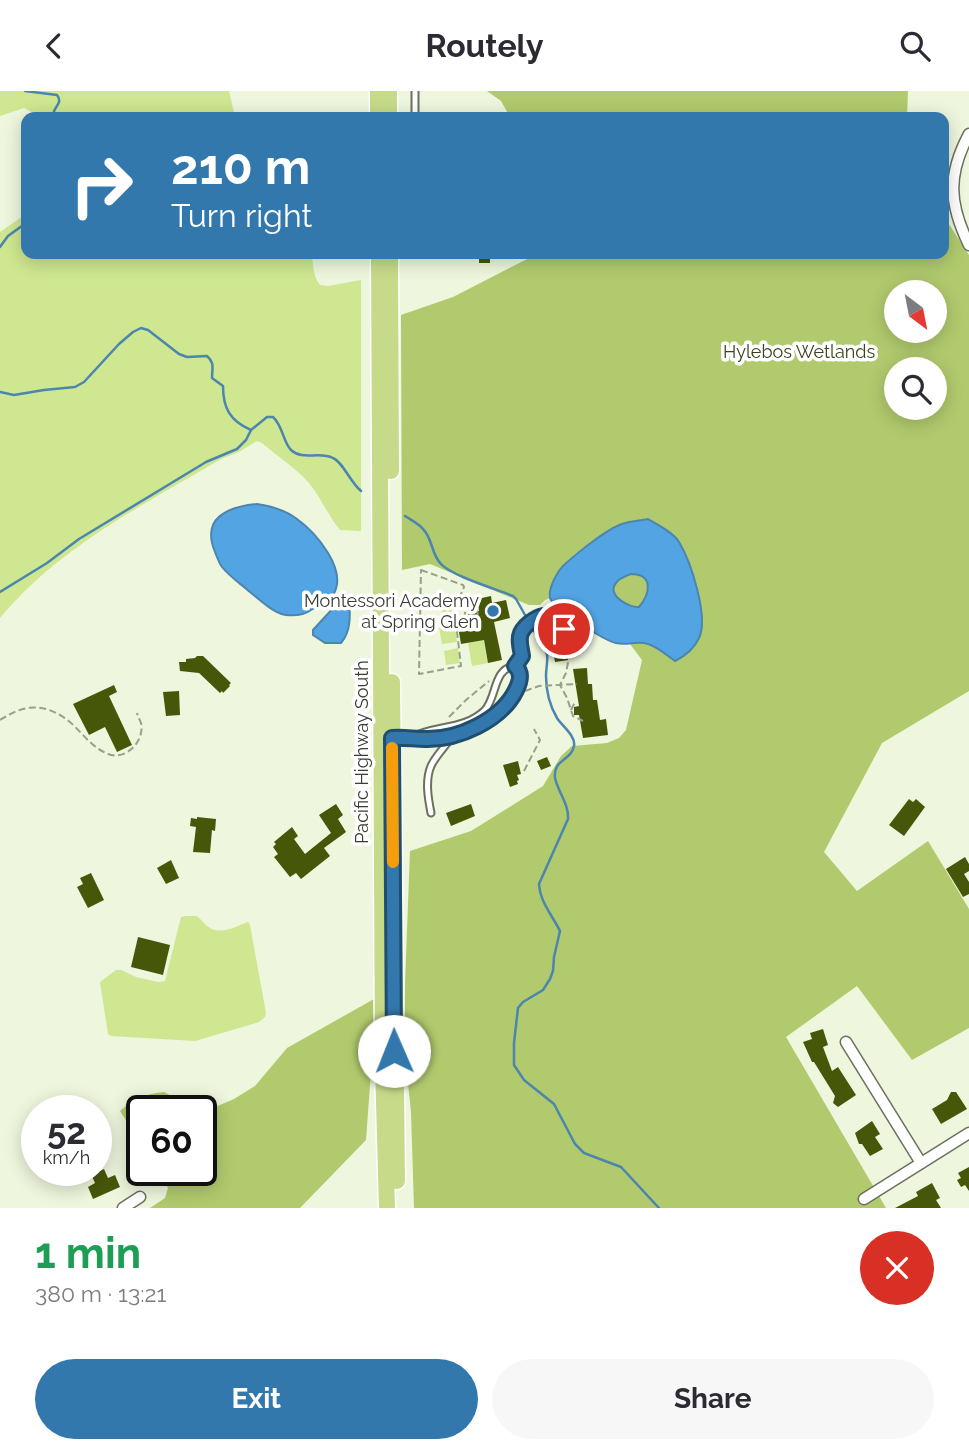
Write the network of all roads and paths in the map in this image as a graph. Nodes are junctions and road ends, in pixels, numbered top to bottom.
1 (378, 91) edge
2 (389, 91) edge
3 (415, 91) edge
4 (378, 112) edge
5 (389, 112) edge
6 (415, 112) edge
7 (969, 134) edge
8 (969, 245) edge
9 (388, 259) edge
10 (388, 259) edge
11 (421, 570) joint
12 (476, 603) dead end
13 (466, 628) dead end
14 (572, 644) joint
15 (515, 666) junction
16 (503, 671) junction
17 (577, 684) dead end
18 (560, 685) junction
19 (539, 686) dead end
20 (575, 702) dead end
21 (571, 710) junction
22 (137, 713) dead end
23 (0, 720) edge
24 (583, 721) dead end
25 (440, 729) junction
26 (534, 729) dead end
27 (412, 737) junction
28 (444, 737) junction
29 (392, 738) junction
30 (524, 771) dead end
31 (431, 813) dead end
32 (846, 1042) dead end
33 (969, 1133) edge
34 (921, 1163) junction
35 (140, 1197) dead end
36 (864, 1199) dead end
37 (123, 1208) edge
38 (387, 1208) edge
39 (398, 1208) edge

1 - 4 main road
2 - 5 main road
3 - 6 lane
7 - 8 street
9 - 38 main road, Pacific Highway South
10 - 29 main road, Pacific Highway South
11 - 11 path
12 - 13 path
14 - 15 lane
14 - 18 path
15 - 16 lane
15 - 28 lane
16 - 25 path
16 - 25 lane
17 - 18 path
18 - 19 path
18 - 21 path
20 - 21 path
21 - 24 path
22 - 23 path
25 - 27 lane
26 - 30 path
27 - 28 lane
27 - 29 lane
28 - 31 lane
29 - 39 main road, Pacific Highway South
32 - 34 street
33 - 34 street
34 - 36 street
35 - 37 street

